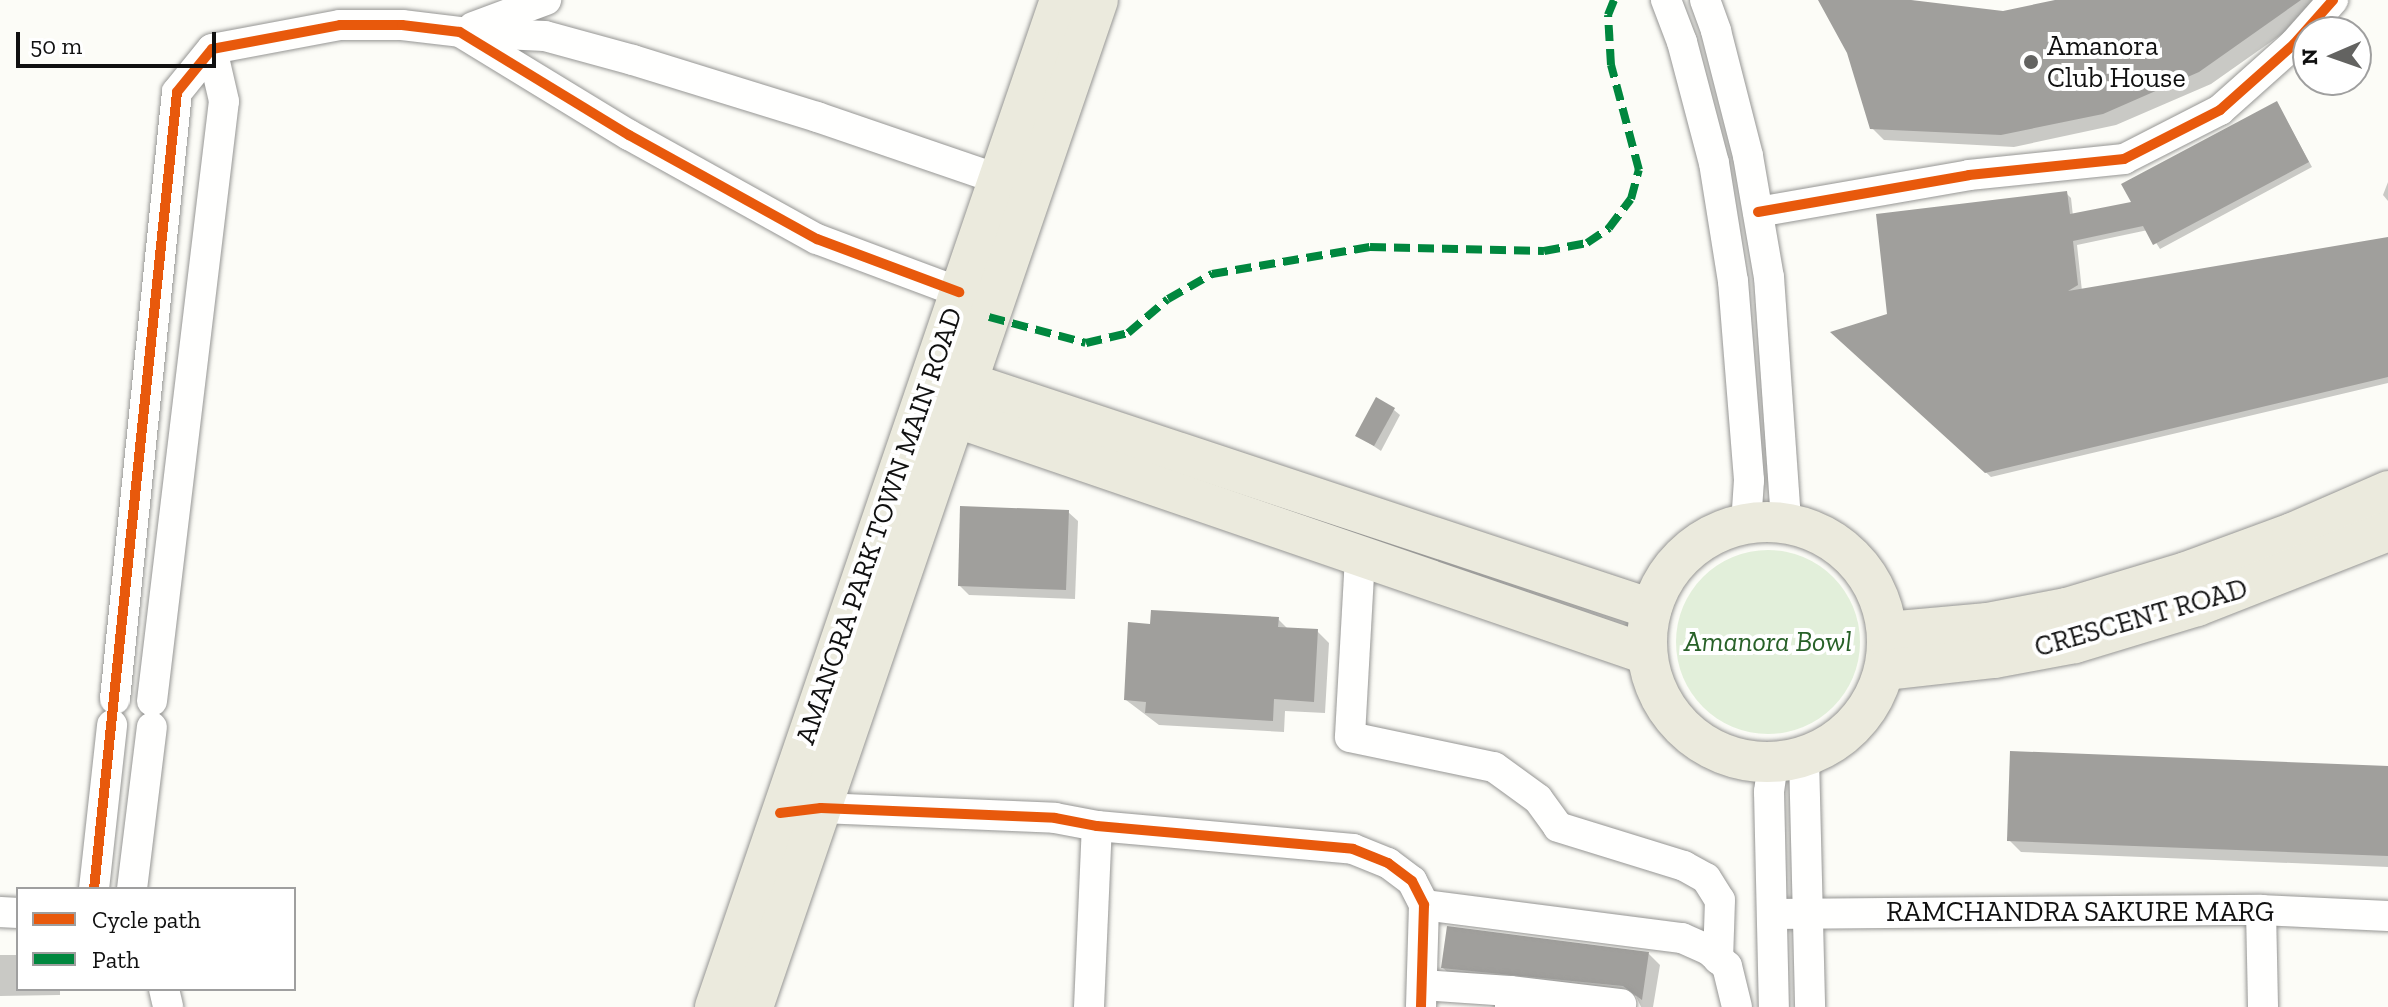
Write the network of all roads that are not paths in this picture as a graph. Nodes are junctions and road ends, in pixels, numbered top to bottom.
1 (546, 0) edge
2 (1060, 0) edge
3 (1098, 0) edge
4 (1666, 0) edge
5 (1705, 0) edge
6 (2333, 0) edge
7 (460, 32) junction
8 (212, 49) junction
9 (1015, 184) junction
10 (1758, 212) junction
11 (959, 292) junction
12 (960, 400) junction
13 (2388, 491) edge
14 (1786, 523) junction
15 (1746, 524) junction
16 (2388, 531) edge
17 (1360, 557) junction
18 (1651, 609) junction
19 (1886, 651) junction
20 (1646, 654) junction
21 (113, 719) junction
22 (152, 721) junction
23 (1788, 760) junction
24 (821, 808) junction
25 (780, 813) junction
26 (1097, 826) junction
27 (133, 879) edge
28 (100, 883) edge
29 (1424, 905) junction
30 (2261, 910) junction
31 (1772, 914) junction
32 (1808, 914) junction
33 (2388, 916) edge
34 (1718, 959) junction
35 (1421, 996) edge
36 (1510, 999) edge
37 (1586, 1003) edge
38 (1621, 1004) dead end
39 (715, 1007) edge
40 (753, 1007) edge
41 (1089, 1007) edge
42 (1737, 1007) edge
43 (1774, 1007) edge
44 (1810, 1007) edge
45 (2263, 1007) edge

1 - 7 street
2 - 9 main road, AMANORA PARK TOWN MAIN ROAD
3 - 9 main road, AMANORA PARK TOWN MAIN ROAD
4 - 15 street
5 - 10 street
6 - 10 street
7 - 8 street
7 - 9 street
7 - 11 street
8 - 21 street
8 - 22 street
9 - 11 main road, AMANORA PARK TOWN MAIN ROAD
9 - 12 main road, AMANORA PARK TOWN MAIN ROAD
10 - 14 street
11 - 25 main road, AMANORA PARK TOWN MAIN ROAD
12 - 17 main road
12 - 18 main road
12 - 24 main road, AMANORA PARK TOWN MAIN ROAD
13 - 19 main road, CRESCENT ROAD
14 - 15 main road
14 - 19 main road
15 - 18 main road
16 - 19 main road, CRESCENT ROAD
17 - 20 main road
17 - 34 street
18 - 20 main road
19 - 23 main road
20 - 23 main road
21 - 22 street
21 - 28 street
22 - 27 street
23 - 31 street
23 - 32 street
24 - 25 street
24 - 26 street
24 - 40 main road, AMANORA PARK TOWN MAIN ROAD
25 - 39 main road, AMANORA PARK TOWN MAIN ROAD
26 - 29 street
26 - 41 street
27 - 28 street
29 - 34 street
29 - 35 street
30 - 32 street, RAMCHANDRA SAKURE MARG
30 - 33 street, RAMCHANDRA SAKURE MARG
30 - 45 street
31 - 32 street, RAMCHANDRA SAKURE MARG
31 - 43 street
32 - 44 street
34 - 42 street
35 - 36 street
36 - 37 street
37 - 38 street

